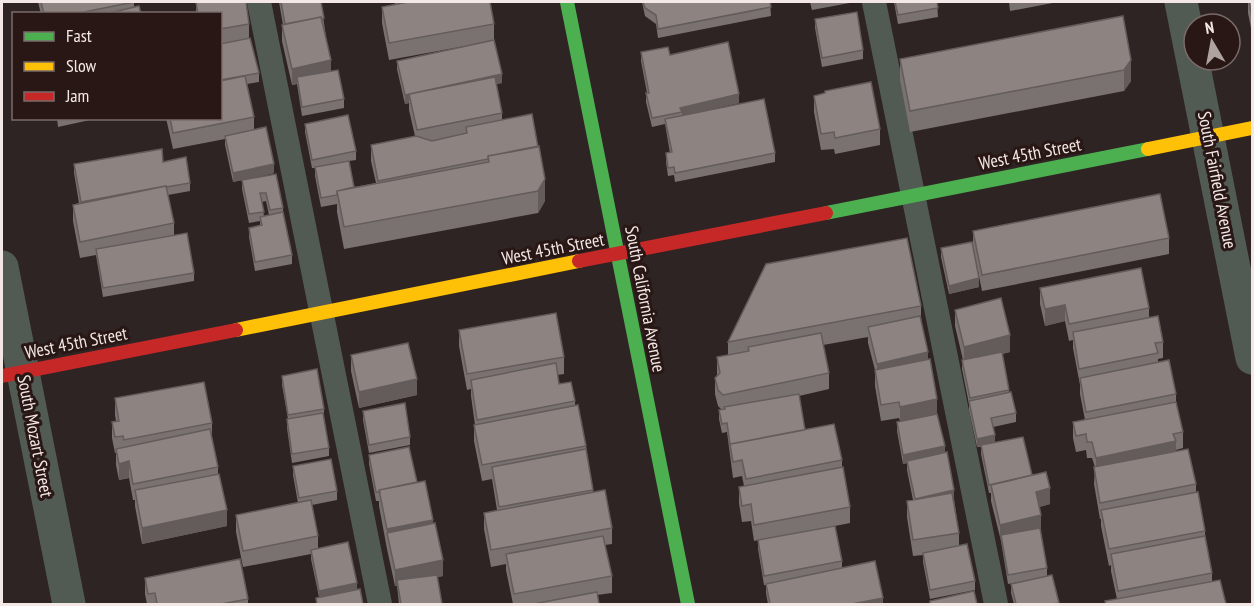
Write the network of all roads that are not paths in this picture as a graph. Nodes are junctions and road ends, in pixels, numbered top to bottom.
1 (259, 2) edge
2 (567, 2) edge
3 (874, 2) edge
4 (1181, 2) edge
5 (1252, 128) edge
6 (1208, 137) junction
7 (913, 195) junction
8 (618, 254) junction
9 (2, 267) edge
10 (321, 313) junction
11 (1252, 358) edge
12 (12, 374) edge
13 (69, 604) edge
14 (380, 604) edge
15 (688, 604) edge
16 (996, 604) edge

1 - 10 lane
2 - 8 street, South California Avenue
3 - 7 lane
4 - 6 street, South Fairfield Avenue
5 - 6 street, West 45th Street
6 - 7 street, West 45th Street
6 - 11 street, South Fairfield Avenue
7 - 8 street, West 45th Street
7 - 16 lane
8 - 10 street, West 45th Street
8 - 15 street, South California Avenue
9 - 12 street, South Mozart Street
10 - 12 street, West 45th Street
10 - 14 lane
12 - 13 street, South Mozart Street

